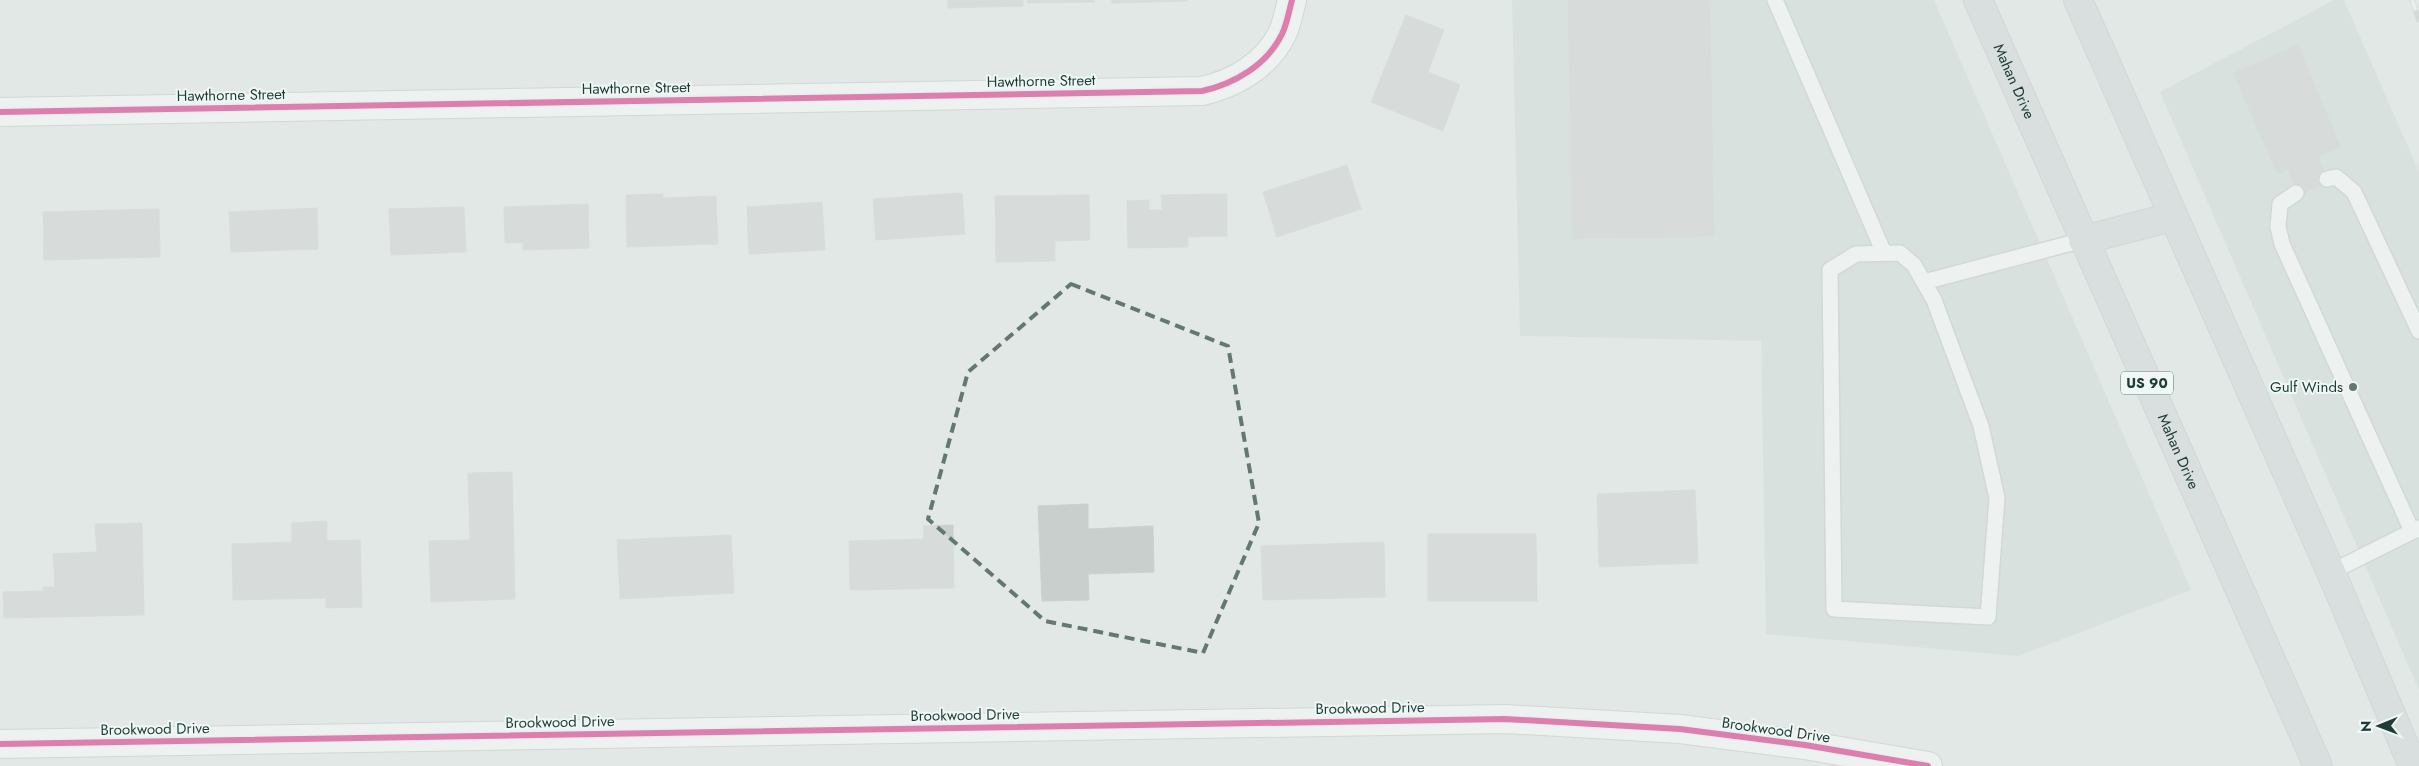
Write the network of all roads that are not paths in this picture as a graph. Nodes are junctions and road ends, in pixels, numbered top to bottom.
1 (1292, 0) edge
2 (1775, 0) edge
3 (1978, 0) edge
4 (2078, 0) edge
5 (0, 112) edge
6 (2327, 179) dead end
7 (2296, 192) dead end
8 (2172, 217) junction
9 (2083, 240) junction
10 (1884, 253) junction
11 (1924, 282) junction
12 (2419, 330) edge
13 (2415, 530) edge
14 (2331, 572) junction
15 (0, 744) edge
16 (1928, 766) edge
17 (2318, 766) edge
18 (2413, 766) edge

1 - 5 street, Hawthorne Street
2 - 10 lane
3 - 9 main road, Mahan Drive / US 90
4 - 8 main road
6 - 12 lane
7 - 13 lane
8 - 9 main road
8 - 14 main road
9 - 11 lane
9 - 17 main road, Mahan Drive / US 90
10 - 11 lane
10 - 11 lane
13 - 14 lane
14 - 18 main road
15 - 16 street, Brookwood Drive

